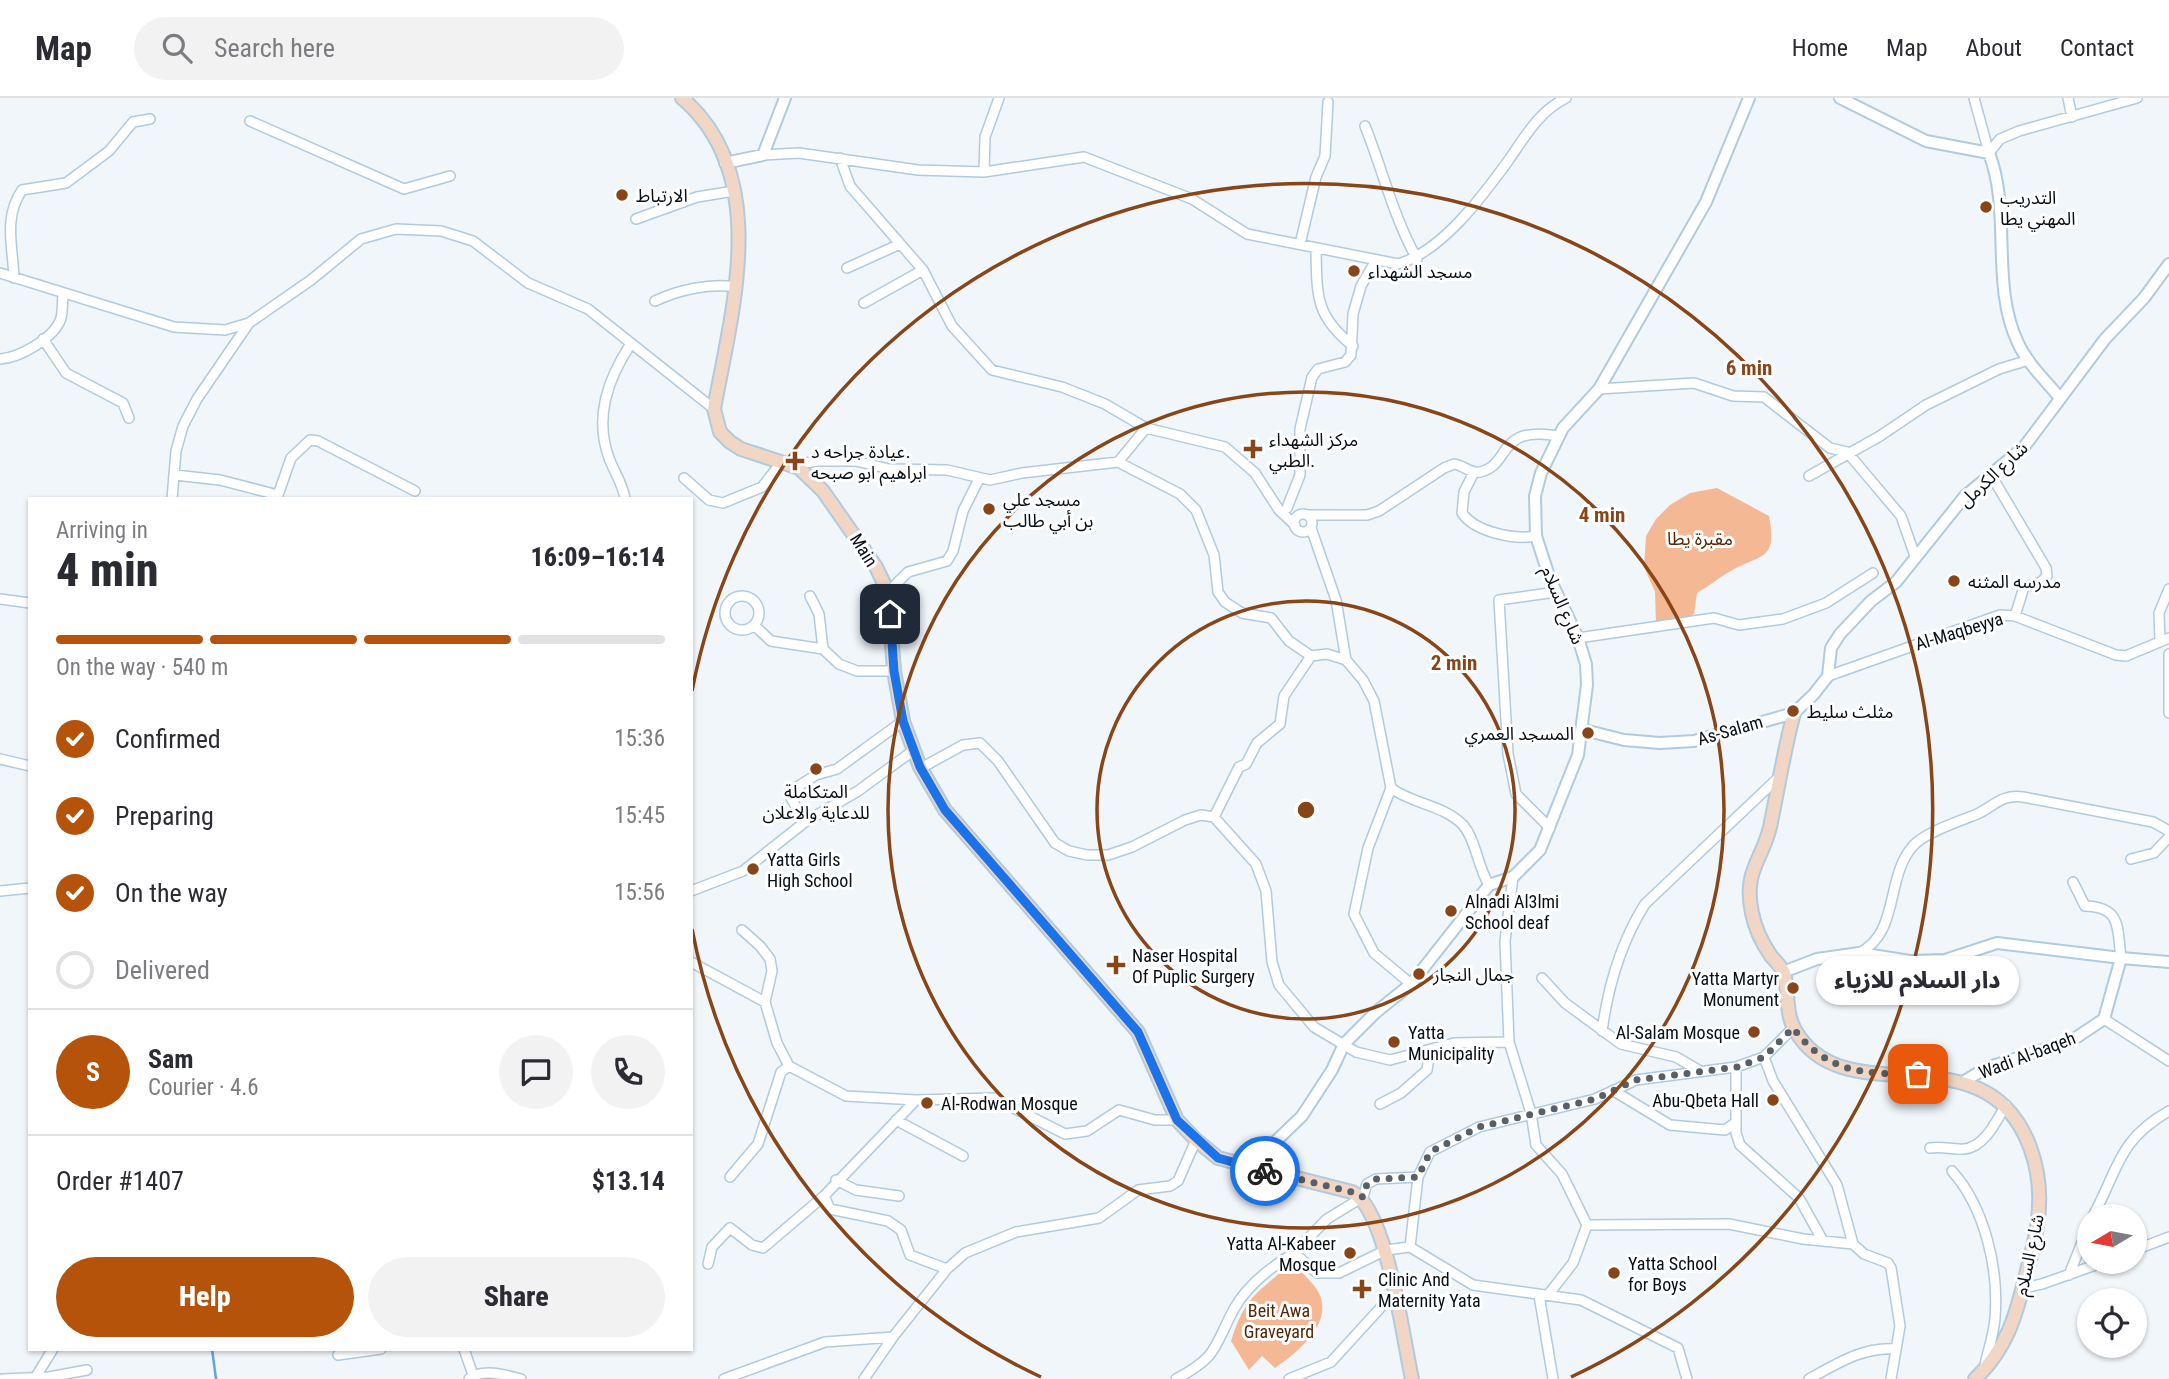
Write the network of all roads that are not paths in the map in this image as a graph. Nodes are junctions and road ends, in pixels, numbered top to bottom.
1 (682, 98) edge
2 (785, 98) edge
3 (999, 98) edge
4 (1566, 98) edge
5 (1749, 98) edge
6 (1840, 98) edge
7 (1974, 98) edge
8 (2068, 98) edge
9 (2137, 98) edge
10 (1328, 102) dead end
11 (2072, 117) junction
12 (150, 119) dead end
13 (250, 121) dead end
14 (1366, 126) dead end
15 (1989, 153) junction
16 (763, 155) junction
17 (840, 158) junction
18 (725, 163) junction
19 (985, 172) junction
20 (450, 176) dead end
21 (734, 191) junction
22 (636, 219) dead end
23 (900, 244) junction
24 (1300, 244) junction
25 (1316, 250) junction
26 (1417, 259) junction
27 (1376, 262) junction
28 (2169, 264) edge
29 (847, 268) dead end
30 (923, 270) junction
31 (0, 273) edge
32 (15, 278) junction
33 (736, 287) junction
34 (63, 295) junction
35 (654, 301) dead end
36 (864, 303) dead end
37 (249, 323) junction
38 (43, 339) junction
39 (630, 345) junction
40 (1353, 346) junction
41 (0, 359) edge
42 (2029, 360) junction
43 (1599, 389) junction
44 (2060, 398) junction
45 (714, 409) junction
46 (129, 418) dead end
47 (1146, 428) junction
48 (1558, 436) junction
49 (1847, 452) junction
50 (1118, 462) junction
51 (780, 464) junction
52 (799, 468) junction
53 (1474, 472) junction
54 (175, 475) junction
55 (1991, 475) junction
56 (1809, 476) dead end
57 (684, 478) dead end
58 (979, 479) junction
59 (1266, 489) junction
60 (415, 491) dead end
61 (172, 497) edge
62 (624, 497) edge
63 (1287, 508) junction
64 (1304, 523) junction
65 (1536, 536) junction
66 (1915, 556) junction
67 (1873, 573) dead end
68 (2169, 589) edge
69 (888, 592) junction
70 (1556, 592) junction
71 (810, 596) dead end
72 (0, 599) edge
73 (28, 603) edge
74 (2015, 615) junction
75 (755, 626) dead end
76 (1578, 638) junction
77 (2164, 640) edge
78 (823, 649) junction
79 (2169, 654) edge
80 (1311, 656) junction
81 (1346, 660) junction
82 (894, 671) junction
83 (1828, 676) junction
84 (1794, 713) junction
85 (2169, 713) edge
86 (903, 721) junction
87 (1584, 730) junction
88 (914, 750) junction
89 (0, 759) edge
90 (28, 766) edge
91 (921, 768) junction
92 (1779, 776) junction
93 (1391, 788) junction
94 (1213, 817) junction
95 (805, 822) junction
96 (1550, 828) junction
97 (2169, 831) edge
98 (2169, 837) edge
99 (2131, 859) dead end
100 (1513, 877) junction
101 (2073, 881) dead end
102 (1489, 886) junction
103 (28, 888) edge
104 (693, 890) edge
105 (0, 891) edge
106 (742, 930) dead end
107 (1858, 953) junction
108 (2121, 958) junction
109 (2169, 962) edge
110 (693, 963) edge
111 (1783, 972) junction
112 (1542, 978) dead end
113 (1411, 984) junction
114 (765, 1002) junction
115 (2104, 1019) junction
116 (1793, 1028) junction
117 (1602, 1031) junction
118 (1509, 1042) junction
119 (1343, 1044) junction
120 (1430, 1050) junction
121 (1764, 1057) junction
122 (2169, 1061) edge
123 (789, 1066) junction
124 (1737, 1067) junction
125 (1700, 1071) junction
126 (1963, 1082) junction
127 (1614, 1091) junction
128 (916, 1100) junction
129 (1380, 1104) dead end
130 (2006, 1105) junction
131 (2169, 1111) edge
132 (1531, 1113) junction
133 (896, 1120) junction
134 (1177, 1120) junction
135 (1735, 1123) junction
136 (1196, 1140) junction
137 (1930, 1148) dead end
138 (963, 1156) dead end
139 (1249, 1167) junction
140 (1952, 1171) dead end
141 (730, 1177) dead end
142 (1418, 1177) junction
143 (836, 1180) junction
144 (824, 1196) junction
145 (899, 1196) dead end
146 (1363, 1197) junction
147 (2099, 1204) edge
148 (1587, 1225) junction
149 (2169, 1237) edge
150 (1823, 1241) junction
151 (1853, 1244) junction
152 (2147, 1245) edge
153 (1410, 1247) junction
154 (1386, 1250) junction
155 (1294, 1253) junction
156 (2077, 1255) edge
157 (708, 1264) dead end
158 (947, 1269) junction
159 (2077, 1272) edge
160 (2069, 1275) junction
161 (2024, 1288) junction
162 (1394, 1293) junction
163 (1543, 1295) junction
164 (893, 1337) junction
165 (1896, 1349) junction
166 (52, 1351) edge
167 (367, 1351) edge
168 (464, 1351) edge
169 (338, 1355) dead end
170 (87, 1370) dead end
171 (1979, 1375) edge
172 (471, 1377) edge
173 (35, 1378) edge
174 (2, 1379) edge
175 (521, 1379) edge
176 (724, 1379) edge
177 (864, 1379) edge
178 (1176, 1379) edge
179 (1289, 1379) edge
180 (1412, 1379) edge
181 (1553, 1379) edge
182 (1687, 1379) edge
183 (1809, 1379) edge
184 (1891, 1379) edge

1 - 18 main road
2 - 16 street
3 - 19 street
4 - 26 street
5 - 43 street, شارع السلام
6 - 15 street
7 - 15 street
8 - 11 street
9 - 11 street
10 - 24 street
11 - 15 street
12 - 32 street
13 - 20 street
14 - 26 street
15 - 42 street
16 - 17 street
16 - 18 street
17 - 19 street
17 - 23 street
18 - 21 main road
19 - 24 street
21 - 22 street
21 - 33 main road
23 - 29 street
23 - 30 street
24 - 25 street
25 - 27 street
25 - 40 street
26 - 27 street
27 - 40 street
28 - 44 street, شارع الكرمل
30 - 36 street
30 - 47 street
31 - 32 street
32 - 34 street
33 - 35 street
33 - 45 main road
34 - 37 street
34 - 38 street
37 - 39 street
37 - 54 street
38 - 41 street
38 - 46 street
39 - 45 street
39 - 62 street
40 - 63 street
42 - 44 street
42 - 49 street
43 - 48 street, شارع السلام
43 - 49 street
44 - 55 street, شارع الكرمل
45 - 51 main road
47 - 50 street
47 - 59 street
48 - 53 street
48 - 65 street, شارع السلام
49 - 56 street
49 - 66 street
50 - 58 street
50 - 80 street
51 - 52 main road
51 - 57 street
52 - 58 street
52 - 69 main road, Main
53 - 64 street
53 - 65 street
54 - 60 street
54 - 61 street
55 - 66 street, شارع الكرمل
55 - 74 street
58 - 69 street
59 - 63 street
59 - 64 street
63 - 64 street
64 - 81 street
65 - 70 street, شارع السلام
66 - 83 street, شارع الكرمل
67 - 76 street
68 - 77 street
69 - 82 main road, Main
70 - 76 street, شارع السلام
70 - 96 street
71 - 78 street
72 - 73 street
74 - 77 street, Al-Maqbeyya
74 - 83 street, Al-Maqbeyya
75 - 78 street
76 - 87 street, شارع السلام
78 - 82 street
79 - 85 street
80 - 81 street
80 - 94 street
81 - 93 street
82 - 86 main road, Main
83 - 84 street, شارع الكرمل
84 - 87 street, As-Salam
84 - 92 main road
86 - 88 main road, Main
86 - 95 street
87 - 96 street, شارع السلام
88 - 91 main road, Main
88 - 95 street
89 - 90 street
91 - 94 street
91 - 134 main road, Main
92 - 111 main road
92 - 117 street
93 - 102 street
93 - 113 street
94 - 119 street
95 - 104 street
96 - 100 street, شارع السلام
97 - 107 street
98 - 99 street
100 - 102 street, شارع السلام
100 - 118 street
101 - 108 street
102 - 113 street
103 - 105 street
106 - 114 street
107 - 108 street
107 - 111 street
108 - 109 street
108 - 115 street
110 - 114 street
111 - 116 main road
112 - 117 street
113 - 119 street
114 - 123 street
115 - 122 street
115 - 126 street, Wadi Al-baqeh
116 - 121 street
116 - 126 main road, شارع السلام
117 - 125 street
118 - 120 street
118 - 132 street
119 - 120 street
119 - 139 street
120 - 129 street
121 - 124 street
121 - 151 street
123 - 128 street
123 - 141 street
124 - 125 street
124 - 135 street
125 - 127 street
126 - 130 main road, شارع السلام
127 - 132 street
127 - 135 street
128 - 133 street
128 - 134 street
130 - 137 street
130 - 161 main road, شارع السلام
131 - 147 street
132 - 142 street
132 - 148 street
133 - 138 street
133 - 143 street
134 - 136 main road, Main
135 - 150 street
136 - 139 main road, Main
136 - 158 street
139 - 146 main road, Main
140 - 171 street
142 - 146 street
142 - 153 street
143 - 144 street
143 - 145 street
144 - 157 street
144 - 158 street
146 - 154 main road
146 - 155 street
148 - 150 street
148 - 163 street
149 - 152 street
150 - 151 street
151 - 165 street
153 - 154 street
153 - 163 street
154 - 155 street
154 - 162 main road
155 - 178 street
156 - 160 street
158 - 164 street
159 - 160 street
160 - 161 street
161 - 171 main road, شارع السلام
162 - 179 street
162 - 180 main road
163 - 181 street
163 - 182 street
164 - 176 street
164 - 177 street
165 - 183 street
165 - 184 street
166 - 173 street
167 - 169 street
168 - 172 street
170 - 173 street
172 - 175 street
173 - 174 street

